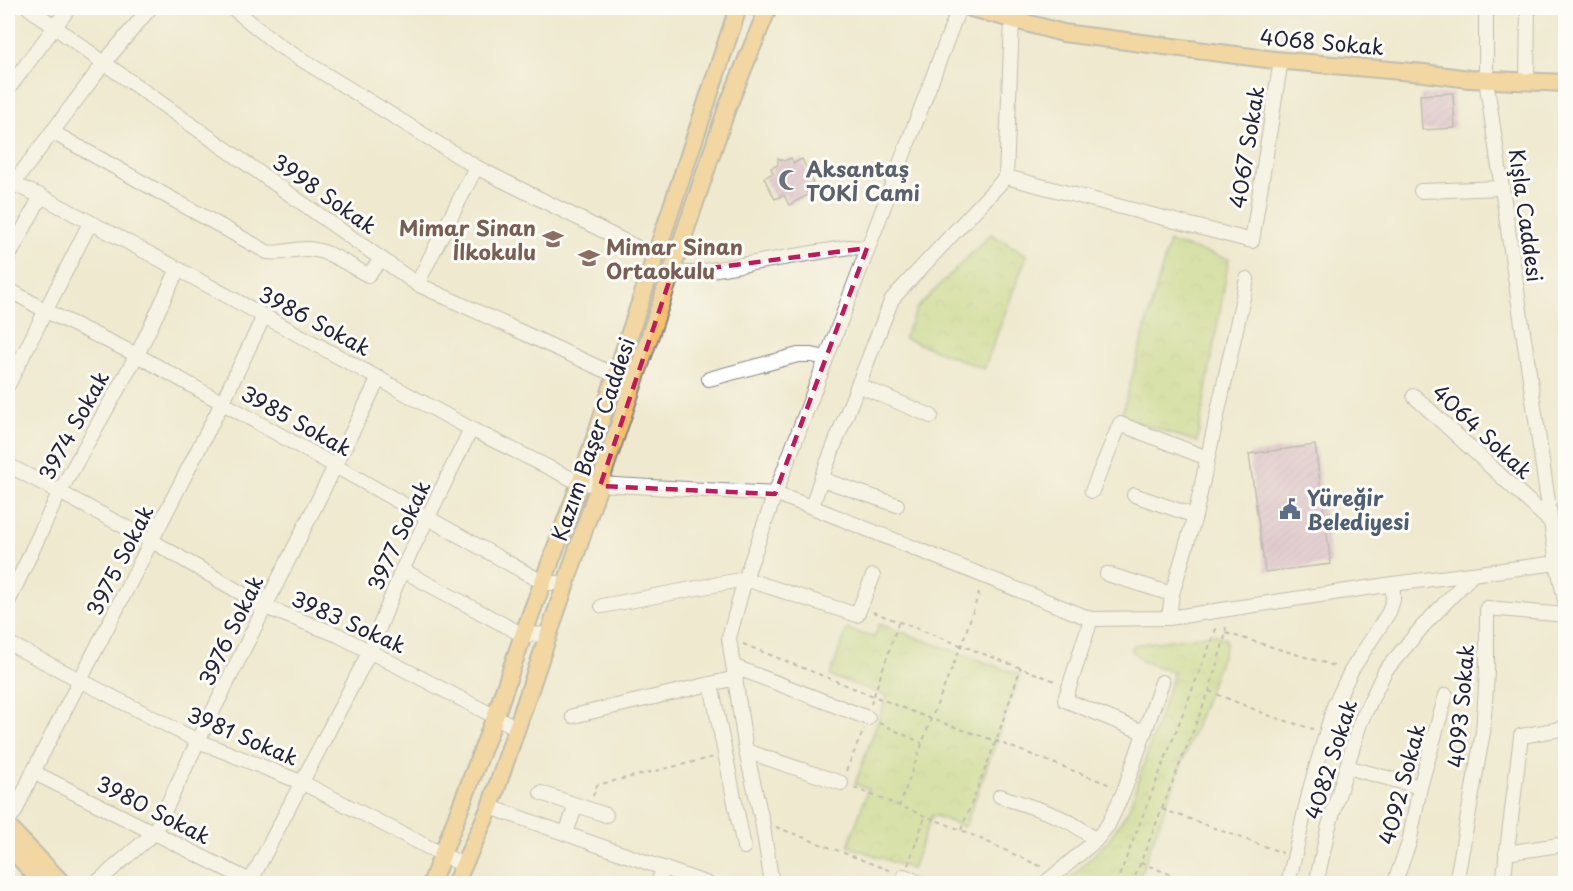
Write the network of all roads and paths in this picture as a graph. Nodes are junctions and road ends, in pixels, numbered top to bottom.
1 (30, 8) edge
2 (69, 8) edge
3 (150, 8) edge
4 (233, 8) edge
5 (738, 8) edge
6 (959, 8) edge
7 (971, 8) edge
8 (1486, 8) edge
9 (1528, 8) edge
10 (762, 9) edge
11 (1012, 19) junction
12 (54, 26) junction
13 (1281, 60) junction
14 (104, 63) junction
15 (1486, 80) junction
16 (1527, 81) junction
17 (1566, 83) edge
18 (8, 89) edge
19 (52, 132) junction
20 (476, 167) junction
21 (1006, 177) junction
22 (1502, 188) junction
23 (1421, 191) dead end
24 (41, 196) junction
25 (90, 223) junction
26 (867, 248) junction
27 (656, 257) junction
28 (8, 258) edge
29 (382, 259) junction
30 (178, 269) junction
31 (672, 273) junction
32 (1247, 279) dead end
33 (417, 284) junction
34 (8, 289) edge
35 (44, 310) junction
36 (264, 316) junction
37 (137, 355) junction
38 (826, 358) junction
39 (617, 375) junction
40 (379, 378) junction
41 (709, 379) dead end
42 (8, 385) edge
43 (858, 385) junction
44 (1414, 396) dead end
45 (222, 403) junction
46 (931, 416) dead end
47 (471, 429) junction
48 (1207, 458) junction
49 (8, 465) edge
50 (335, 466) junction
51 (821, 479) junction
52 (580, 483) junction
53 (600, 486) junction
54 (1092, 491) dead end
55 (59, 493) junction
56 (775, 494) junction
57 (1134, 495) dead end
58 (897, 505) dead end
59 (812, 507) junction
60 (1195, 516) junction
61 (428, 517) junction
62 (1551, 522) junction
63 (152, 541) junction
64 (1557, 563) junction
65 (402, 570) junction
66 (1107, 574) dead end
67 (1472, 575) junction
68 (873, 576) dead end
69 (984, 576) junction
70 (745, 579) junction
71 (544, 583) junction
72 (567, 583) junction
73 (1393, 584) junction
74 (1172, 594) junction
75 (8, 602) edge
76 (1566, 605) edge
77 (602, 606) dead end
78 (265, 607) junction
79 (860, 608) junction
80 (1223, 610) junction
81 (1566, 615) edge
82 (1169, 618) junction
83 (1091, 619) junction
84 (900, 621) junction
85 (1227, 633) junction
86 (549, 634) junction
87 (524, 635) junction
88 (729, 638) junction
89 (8, 643) edge
90 (962, 644) junction
91 (370, 651) junction
92 (1021, 667) junction
93 (1351, 671) junction
94 (736, 672) junction
95 (80, 682) junction
96 (1162, 682) dead end
97 (711, 684) junction
98 (1070, 686) junction
99 (1209, 691) junction
100 (1446, 695) dead end
101 (873, 696) junction
102 (573, 716) dead end
103 (495, 717) junction
104 (868, 718) junction
105 (931, 719) junction
106 (517, 728) junction
107 (1566, 728) edge
108 (1143, 732) junction
109 (1326, 733) junction
110 (198, 741) junction
111 (996, 741) junction
112 (922, 743) junction
113 (746, 751) junction
114 (725, 754) junction
115 (1347, 767) junction
116 (33, 772) junction
117 (303, 783) junction
118 (841, 783) junction
119 (1420, 788) junction
120 (1124, 791) junction
121 (541, 794) dead end
122 (1000, 796) dead end
123 (490, 807) junction
124 (582, 807) junction
125 (899, 807) junction
126 (1162, 809) junction
127 (606, 815) dead end
128 (925, 817) junction
129 (8, 820) edge
130 (762, 821) junction
131 (8, 827) edge
132 (961, 830) junction
133 (154, 833) junction
134 (566, 833) junction
135 (1095, 841) junction
136 (1566, 844) edge
137 (8, 845) edge
138 (744, 847) dead end
139 (1506, 853) junction
140 (444, 855) junction
141 (1294, 857) junction
142 (1141, 863) junction
143 (464, 865) junction
144 (664, 868) junction
145 (1055, 873) junction
146 (904, 876) junction
147 (252, 883) edge
148 (44, 884) edge
149 (63, 884) edge
150 (95, 884) edge
151 (431, 884) edge
152 (455, 884) edge
153 (657, 884) edge
154 (708, 884) edge
155 (772, 884) edge
156 (922, 884) edge
157 (1044, 884) edge
158 (1116, 884) edge
159 (1132, 884) edge
160 (1195, 884) edge
161 (1288, 884) edge
162 (1316, 884) edge
163 (1394, 884) edge
164 (1456, 884) edge
165 (1503, 884) edge

1 - 12 street, 3998 Sokak
2 - 12 street
3 - 14 street
4 - 20 street
5 - 27 main road, Kazım Başer Caddesi
6 - 26 street
7 - 11 main road, 4068 Sokak
8 - 15 street, Kışla Caddesi
9 - 16 street
10 - 31 main road, Kazım Başer Caddesi
11 - 13 main road, 4068 Sokak
11 - 21 street
12 - 14 street, 3998 Sokak
12 - 18 street
13 - 15 main road, 4068 Sokak
13 - 21 street, 4067 Sokak
14 - 19 street
14 - 29 street, 3998 Sokak
15 - 16 main road, 4068 Sokak
15 - 22 street, Kışla Caddesi
16 - 17 main road, 4068 Sokak
19 - 24 street, 3986 Sokak
19 - 29 street
20 - 27 street
20 - 33 street
21 - 43 street
22 - 23 street
22 - 62 street, Kışla Caddesi
24 - 25 street, 3986 Sokak
24 - 28 street
25 - 30 street, 3986 Sokak
25 - 35 street
26 - 31 street
26 - 38 street
27 - 39 main road, Kazım Başer Caddesi
29 - 33 street, 3998 Sokak
30 - 36 street, 3986 Sokak
30 - 37 street, 3974 Sokak
31 - 53 main road, Kazım Başer Caddesi
32 - 48 street
33 - 39 street, 3998 Sokak
34 - 35 street, 3985 Sokak
35 - 37 street, 3985 Sokak
35 - 42 street
36 - 40 street, 3986 Sokak
36 - 45 street, 3975 Sokak
37 - 45 street, 3985 Sokak
37 - 55 street, 3974 Sokak
38 - 41 street
38 - 56 street
39 - 52 main road, Kazım Başer Caddesi
40 - 47 street, 3986 Sokak
40 - 50 street, 3976 Sokak
43 - 46 street
43 - 51 street
44 - 62 street, 4064 Sokak
45 - 50 street, 3985 Sokak
45 - 63 street, 3975 Sokak
47 - 52 street, 3986 Sokak
47 - 61 street, 3977 Sokak
48 - 54 street
48 - 60 street
49 - 55 street, 3983 Sokak
50 - 61 street, 3985 Sokak
50 - 78 street, 3976 Sokak
51 - 58 street
51 - 59 street
52 - 53 street, 3986 Sokak
52 - 71 main road, Kazım Başer Caddesi
53 - 56 street, 3986 Sokak
53 - 72 main road, Kazım Başer Caddesi
55 - 63 street, 3983 Sokak
55 - 75 street, 3974 Sokak
56 - 59 street, 3986 Sokak
56 - 70 street
57 - 60 street
59 - 69 street, 3986 Sokak
60 - 74 street
61 - 65 street, 3977 Sokak
61 - 71 street, 3985 Sokak
62 - 64 street, Kışla Caddesi
63 - 78 street, 3983 Sokak
63 - 95 street, 3975 Sokak
64 - 67 street
64 - 76 street, Kışla Caddesi
65 - 87 street
65 - 91 street, 3977 Sokak
66 - 74 street
67 - 73 street
67 - 115 street, 4082 Sokak
68 - 79 street
69 - 83 street, 3986 Sokak
69 - 90 path
70 - 77 street
70 - 79 street
70 - 88 street
71 - 72 street, 3985 Sokak
71 - 87 main road, Kazım Başer Caddesi
72 - 86 main road, Kazım Başer Caddesi
73 - 80 street
73 - 93 street
74 - 82 street
78 - 91 street, 3983 Sokak
78 - 110 street, 3976 Sokak
79 - 84 path
80 - 82 street
80 - 85 path
80 - 158 path
81 - 164 street, 4093 Sokak
82 - 83 street
83 - 98 street
84 - 90 path
84 - 101 path
85 - 93 path
85 - 99 path
86 - 87 street
86 - 106 main road, Kazım Başer Caddesi
87 - 103 main road, Kazım Başer Caddesi
88 - 94 street
88 - 101 path
89 - 95 street, 3981 Sokak
90 - 92 path
90 - 105 path
91 - 103 street, 3983 Sokak
91 - 117 street, 3977 Sokak
92 - 98 path
92 - 111 path
93 - 109 street
94 - 97 street
94 - 104 street
94 - 113 street
95 - 110 street, 3981 Sokak
95 - 116 street, 3975 Sokak
96 - 108 street
97 - 102 street
97 - 114 street
98 - 108 street
99 - 109 path
99 - 126 path
100 - 119 street, 4092 Sokak
101 - 104 path
101 - 105 path
103 - 106 street, 3983 Sokak
103 - 140 main road, Kazım Başer Caddesi
104 - 112 path
104 - 118 path
105 - 111 path
105 - 112 path
106 - 123 main road, Kazım Başer Caddesi
107 - 139 street
108 - 120 street
109 - 141 street
110 - 117 street, 3981 Sokak
110 - 133 street, 3976 Sokak
111 - 120 path
111 - 132 path
112 - 125 path
113 - 118 street
113 - 130 street
114 - 124 path
114 - 138 street
115 - 119 street
115 - 162 street, 4082 Sokak
116 - 129 street, 3975 Sokak
116 - 133 street, 3980 Sokak
117 - 140 street, 3981 Sokak
117 - 147 street, 3977 Sokak
118 - 125 path
119 - 163 street, 4092 Sokak
120 - 135 street
121 - 124 street
122 - 135 street
123 - 134 street
123 - 143 main road, Kazım Başer Caddesi
124 - 127 street
124 - 134 street
125 - 128 path
126 - 141 path
126 - 142 path
128 - 132 path
128 - 146 path
130 - 146 path
130 - 155 street
131 - 149 main road
132 - 145 path
133 - 147 street, 3980 Sokak
133 - 150 street, 3976 Sokak
134 - 144 street
135 - 145 street
136 - 139 street
137 - 148 main road
139 - 165 street
140 - 143 street, 3981 Sokak
140 - 151 main road, Kazım Başer Caddesi
141 - 161 street
142 - 159 path
142 - 160 path
143 - 152 main road, Kazım Başer Caddesi
144 - 153 street
144 - 154 street
145 - 157 street
146 - 156 street

